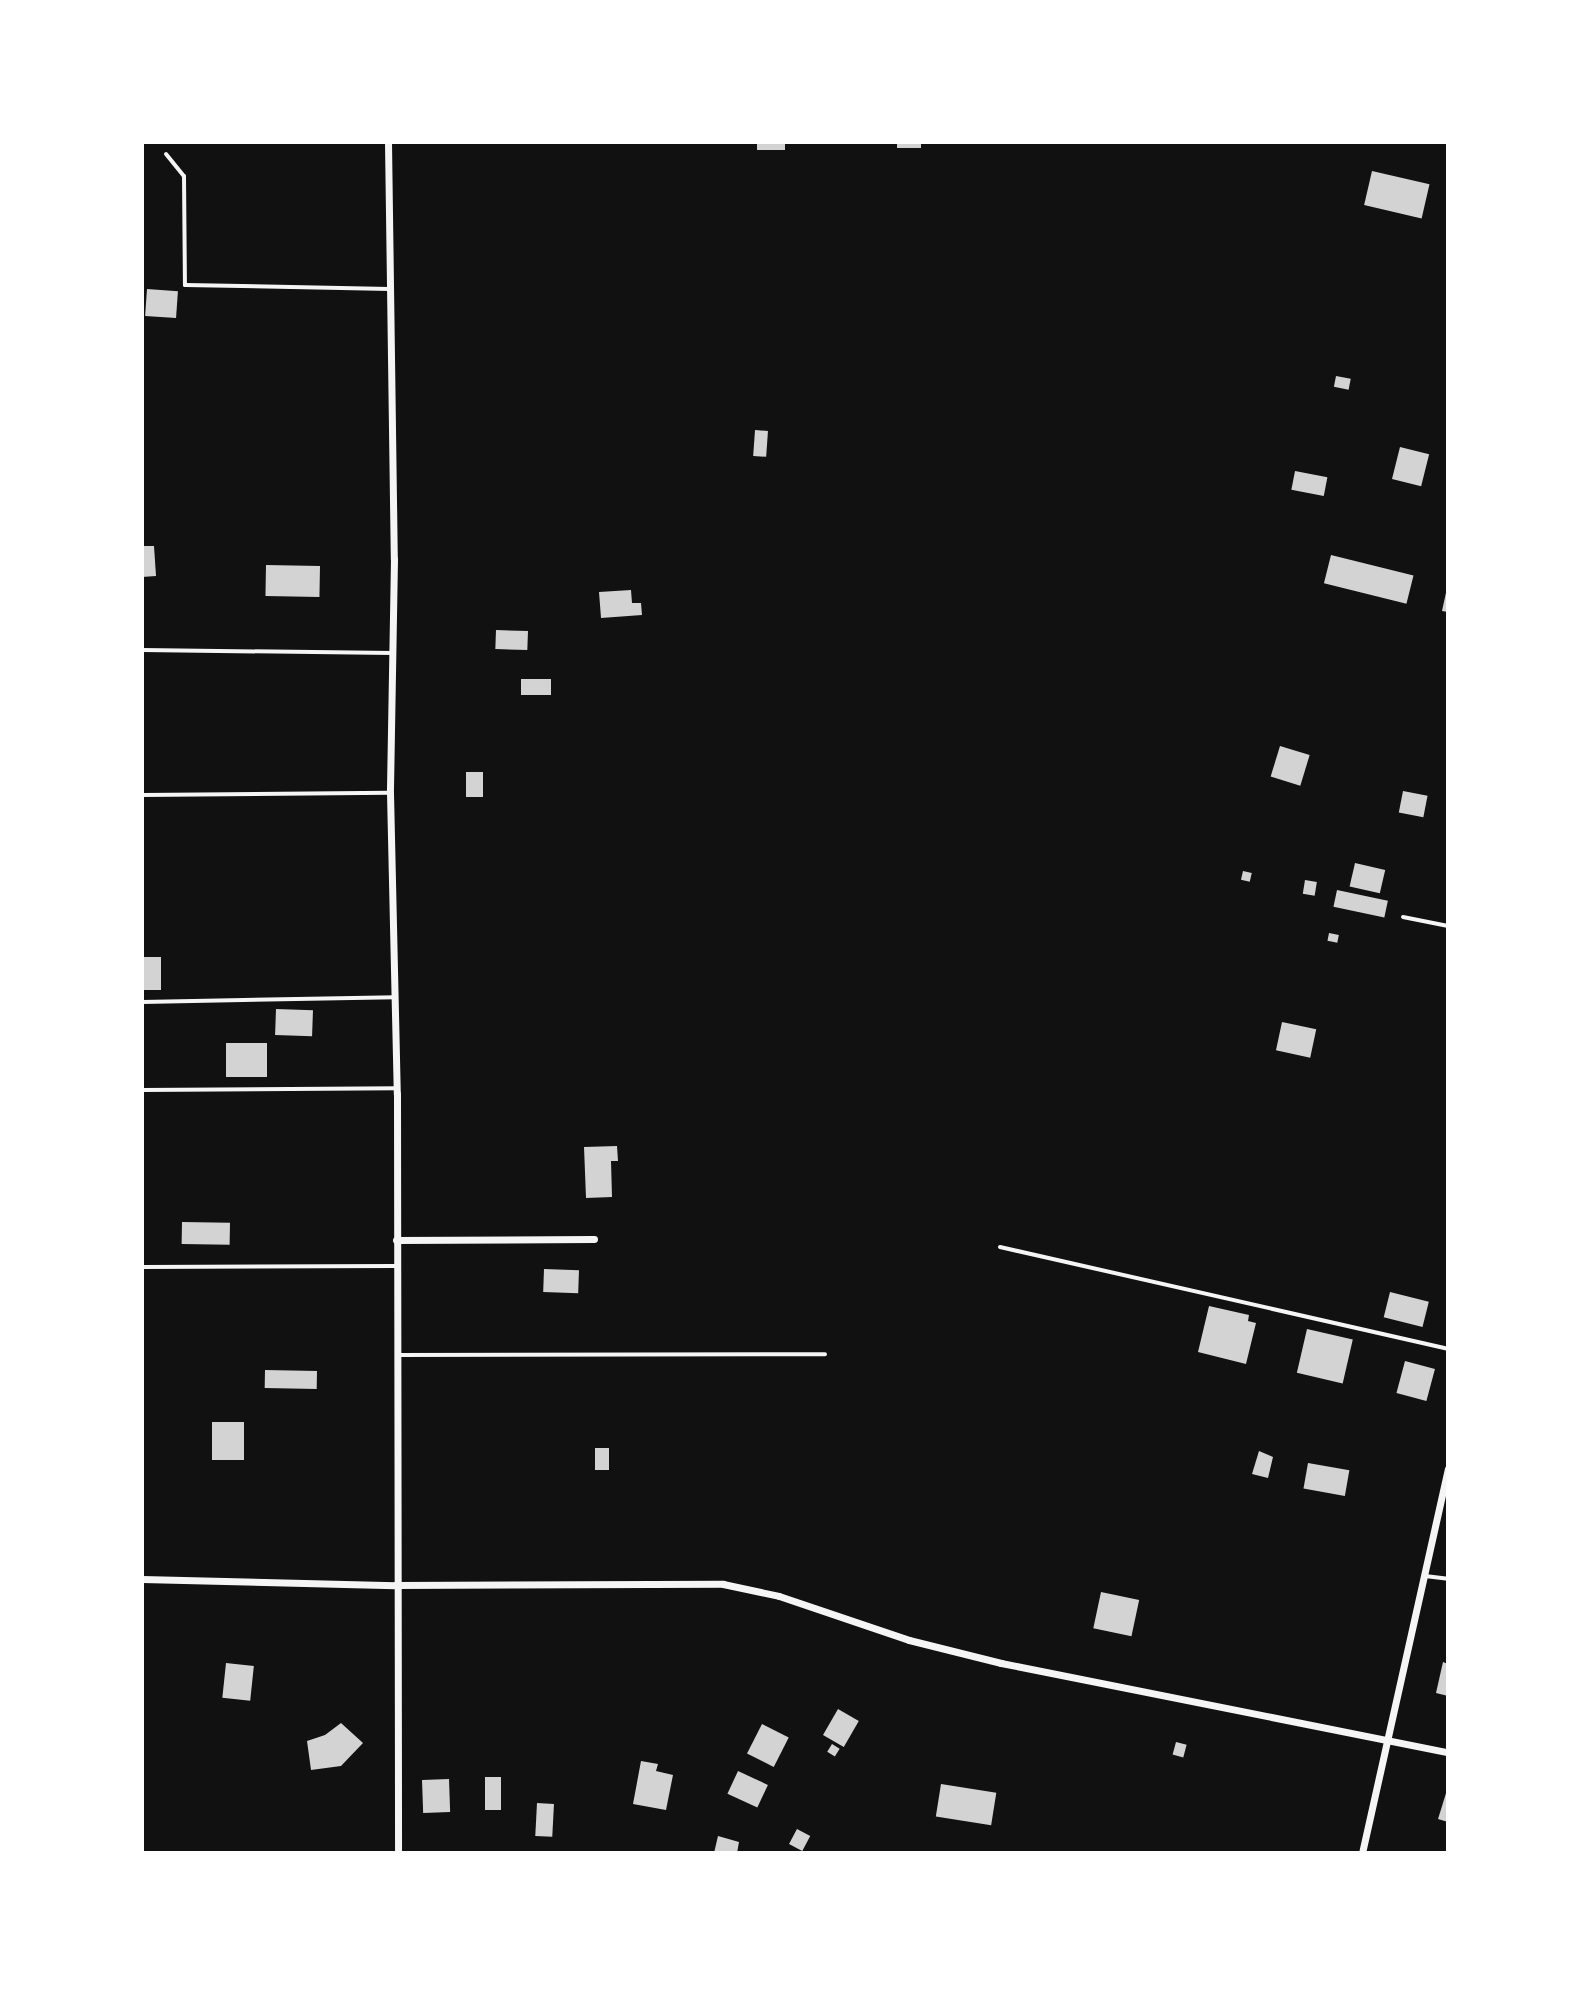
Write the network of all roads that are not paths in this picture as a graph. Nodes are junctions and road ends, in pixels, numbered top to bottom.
1 (388, 142) edge
2 (166, 154) dead end
3 (390, 289) junction
4 (142, 650) edge
5 (393, 653) junction
6 (390, 793) junction
7 (142, 795) edge
8 (1403, 917) dead end
9 (1448, 926) edge
10 (395, 997) junction
11 (142, 1002) edge
12 (397, 1088) junction
13 (142, 1090) edge
14 (594, 1239) dead end
15 (396, 1240) junction
16 (1000, 1247) dead end
17 (395, 1266) junction
18 (142, 1267) edge
19 (1448, 1349) edge
20 (825, 1354) dead end
21 (395, 1355) junction
22 (1448, 1468) edge
23 (1425, 1576) junction
24 (142, 1579) edge
25 (1448, 1579) edge
26 (395, 1585) junction
27 (1389, 1740) junction
28 (1448, 1752) edge
29 (398, 1853) edge
30 (1362, 1853) edge

1 - 3 street
2 - 3 lane
3 - 5 street
4 - 5 lane
5 - 6 street
6 - 7 lane
6 - 10 street
8 - 9 lane
10 - 11 lane
10 - 12 street
12 - 13 lane
12 - 15 street
14 - 15 street
15 - 17 street
16 - 19 lane
17 - 18 lane
17 - 21 street
20 - 21 lane
21 - 26 street
22 - 23 street
23 - 25 lane
23 - 27 street
24 - 26 street
26 - 27 street
26 - 29 street
27 - 28 street
27 - 30 street

